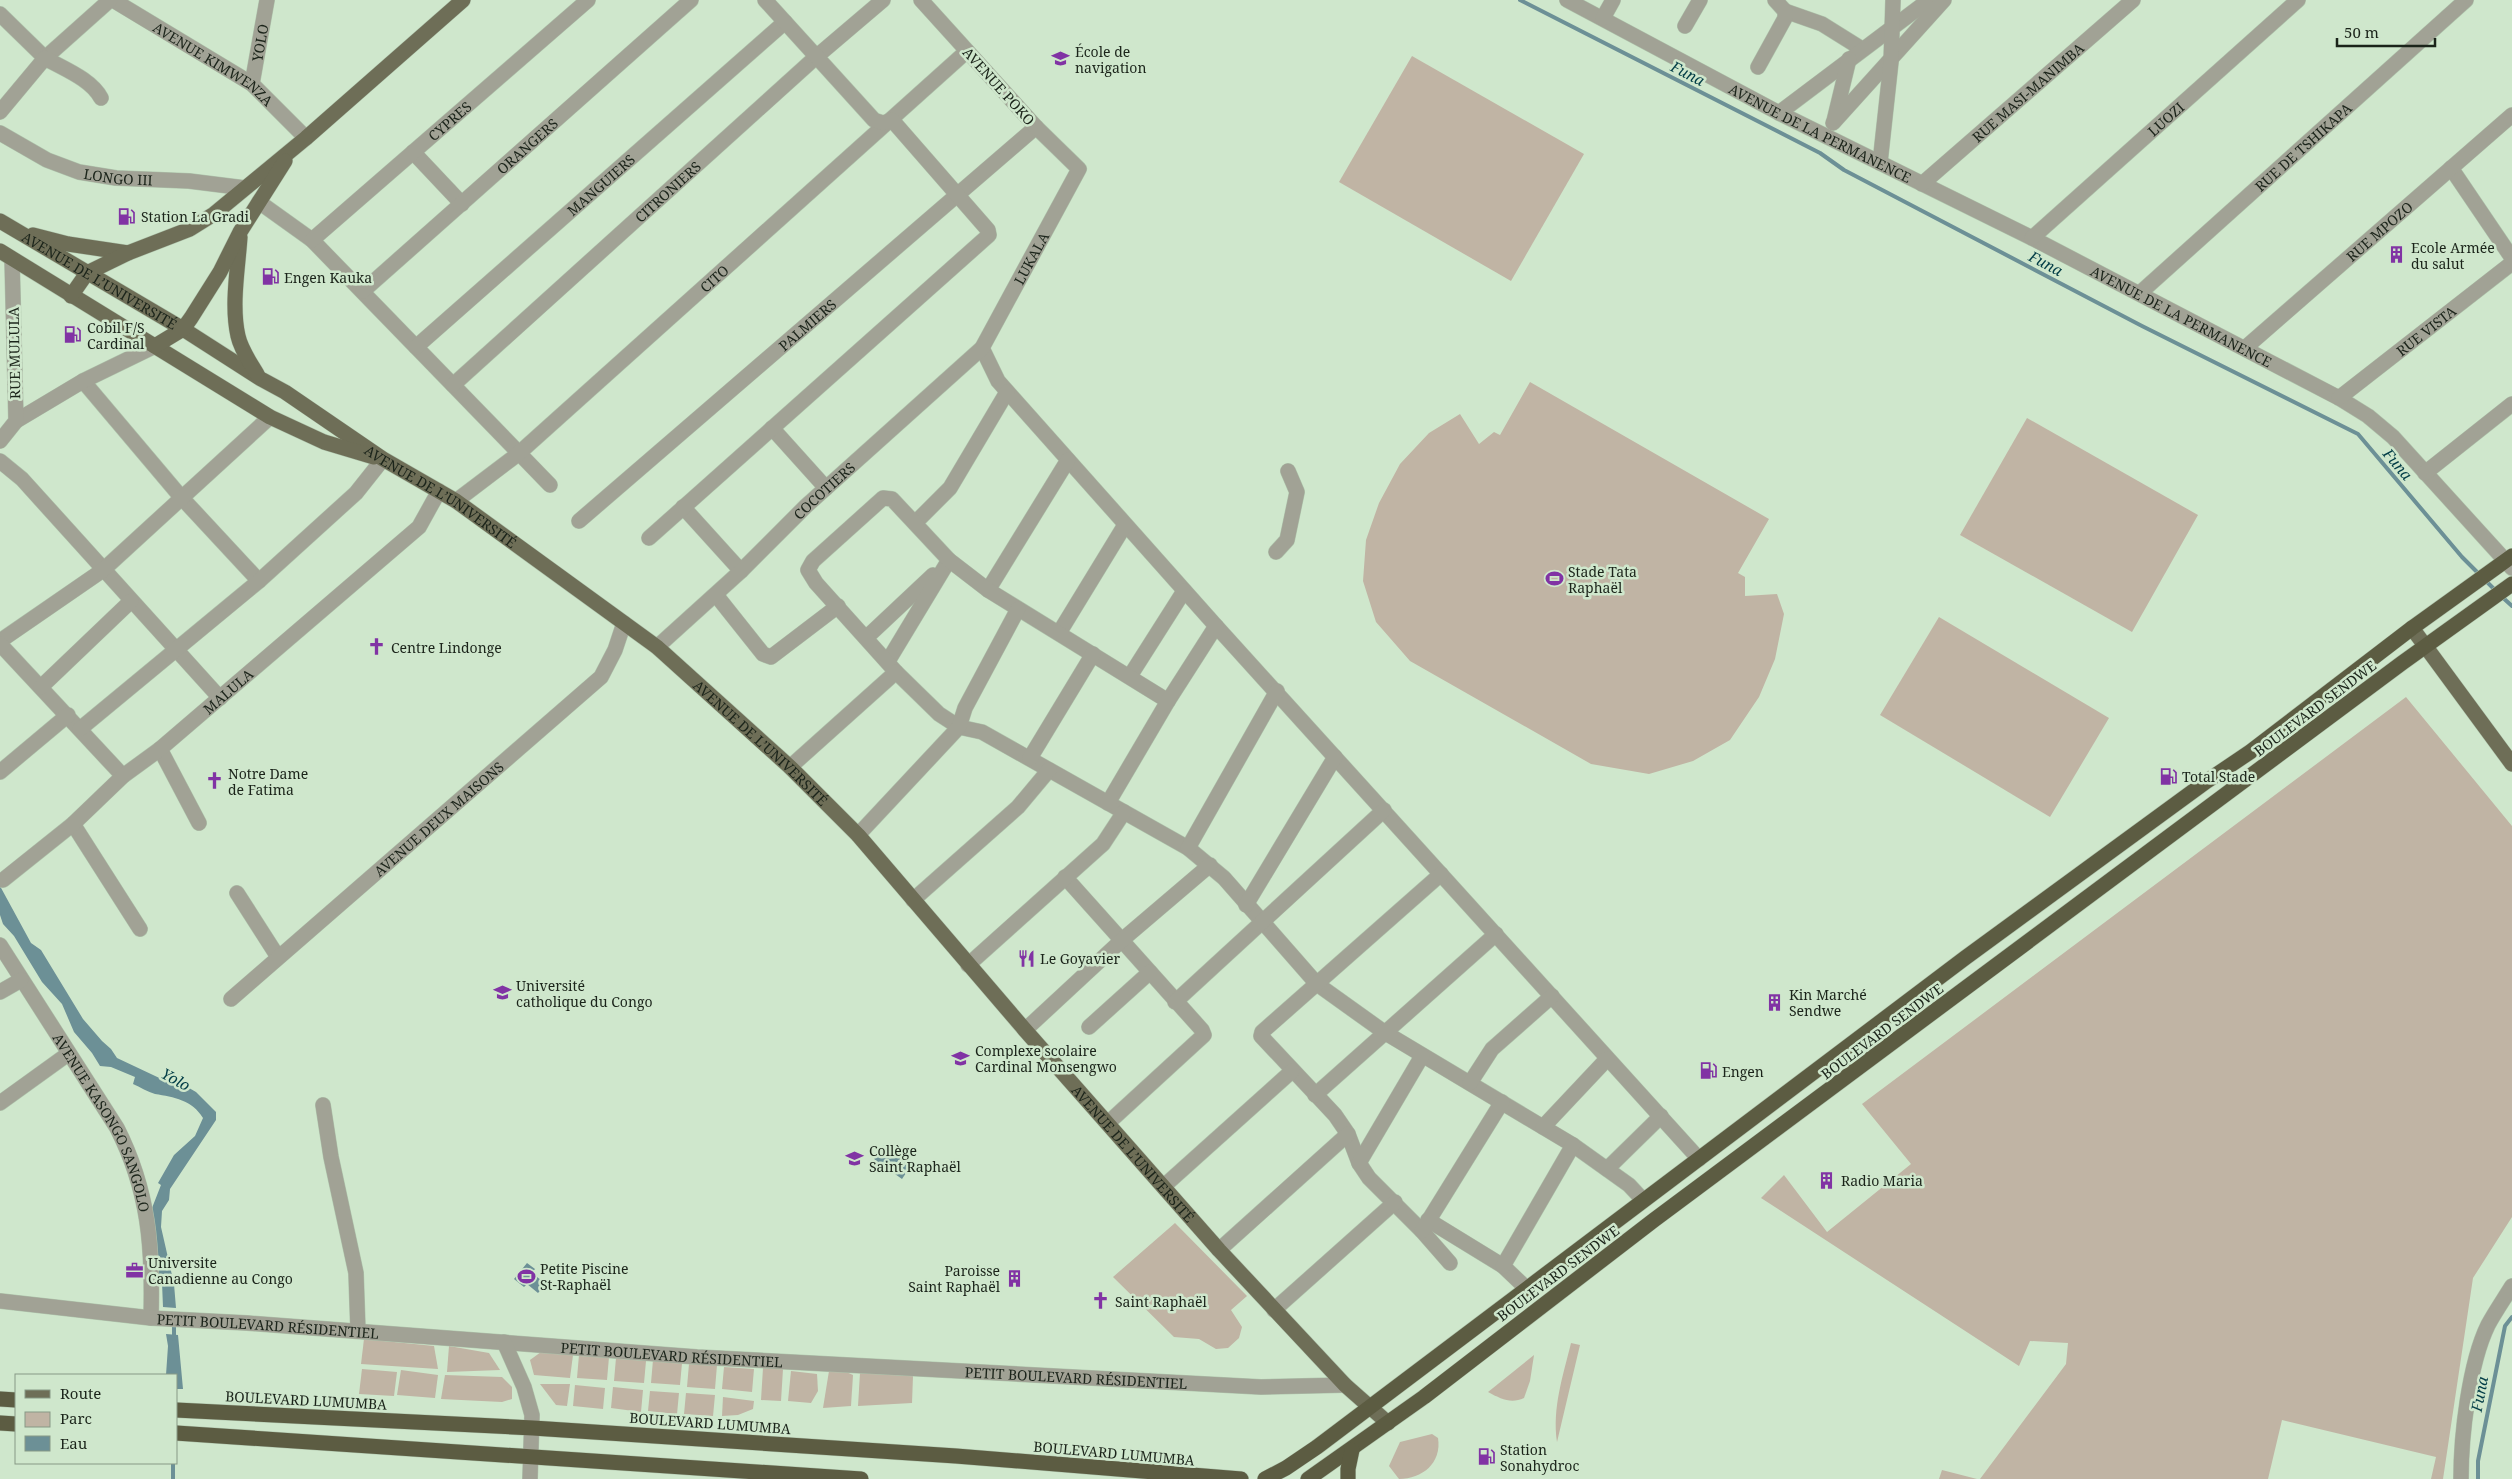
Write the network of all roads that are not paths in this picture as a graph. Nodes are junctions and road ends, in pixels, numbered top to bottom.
1 (111, 0) edge
2 (463, 0) edge
3 (588, 0) edge
4 (691, 0) edge
5 (765, 0) edge
6 (883, 0) edge
7 (921, 0) edge
8 (1568, 0) edge
9 (1613, 0) edge
10 (1700, 0) edge
11 (1893, 0) edge
12 (1929, 0) edge
13 (1944, 0) edge
14 (2133, 0) edge
15 (2298, 0) edge
16 (2466, 0) edge
17 (267, 1) edge
18 (1780, 6) edge
19 (0, 14) edge
20 (1603, 18) junction
21 (785, 22) junction
22 (1685, 26) dead end
23 (1892, 26) junction
24 (1862, 49) junction
25 (968, 51) junction
26 (816, 57) junction
27 (45, 58) junction
28 (1849, 59) junction
29 (1891, 62) junction
30 (1758, 67) dead end
31 (252, 84) junction
32 (101, 98) dead end
33 (0, 112) edge
34 (1779, 113) junction
35 (2512, 115) edge
36 (892, 120) junction
37 (1036, 127) junction
38 (1831, 130) junction
39 (0, 133) edge
40 (306, 138) junction
41 (292, 149) junction
42 (413, 152) junction
43 (1880, 163) junction
44 (2451, 168) junction
45 (1079, 169) joint
46 (1922, 184) junction
47 (245, 188) junction
48 (956, 195) junction
49 (258, 202) junction
50 (462, 204) junction
51 (6, 225) edge
52 (240, 232) junction
53 (2032, 238) junction
54 (312, 240) junction
55 (128, 253) junction
56 (6, 255) edge
57 (2512, 258) edge
58 (2512, 263) edge
59 (87, 273) junction
60 (363, 291) junction
61 (2140, 293) junction
62 (71, 296) junction
63 (183, 329) junction
64 (155, 346) junction
65 (416, 347) junction
66 (982, 348) junction
67 (2245, 348) junction
68 (261, 380) junction
69 (83, 381) junction
70 (453, 386) junction
71 (1007, 392) junction
72 (2338, 398) junction
73 (2512, 404) edge
74 (270, 417) junction
75 (16, 420) junction
76 (772, 428) junction
77 (0, 441) edge
78 (518, 454) junction
79 (383, 459) junction
80 (1068, 460) junction
81 (0, 461) edge
82 (1288, 471) dead end
83 (2425, 473) junction
84 (550, 485) dead end
85 (826, 488) junction
86 (439, 491) junction
87 (181, 497) junction
88 (456, 501) junction
89 (683, 507) junction
90 (579, 521) dead end
91 (915, 523) junction
92 (1126, 525) junction
93 (649, 538) dead end
94 (1276, 552) dead end
95 (949, 560) junction
96 (2506, 563) edge
97 (103, 570) junction
98 (741, 571) junction
99 (259, 581) junction
100 (2509, 586) edge
101 (988, 590) junction
102 (1184, 591) junction
103 (716, 595) junction
104 (131, 601) junction
105 (838, 606) junction
106 (1018, 609) junction
107 (624, 623) junction
108 (1216, 626) junction
109 (2412, 628) junction
110 (1059, 632) junction
111 (867, 637) junction
112 (657, 647) junction
113 (2425, 647) junction
114 (2, 648) edge
115 (176, 649) junction
116 (1093, 654) junction
117 (892, 667) junction
118 (1130, 676) junction
119 (41, 687) junction
120 (1277, 691) junction
121 (220, 698) junction
122 (1168, 701) junction
123 (68, 715) junction
124 (959, 727) junction
125 (80, 729) junction
126 (160, 749) junction
127 (1335, 757) junction
128 (1030, 758) junction
129 (2512, 764) edge
130 (790, 767) junction
131 (1049, 770) junction
132 (0, 772) edge
133 (123, 776) junction
134 (1108, 803) junction
135 (1384, 810) junction
136 (1124, 812) junction
137 (199, 823) dead end
138 (73, 824) junction
139 (858, 835) junction
140 (1188, 848) junction
141 (1210, 865) junction
142 (1441, 874) junction
143 (1065, 877) junction
144 (3, 880) dead end
145 (237, 892) dead end
146 (913, 900) junction
147 (1246, 905) junction
148 (1262, 923) junction
149 (140, 929) dead end
150 (1496, 934) junction
151 (1122, 940) junction
152 (0, 946) edge
153 (278, 957) junction
154 (968, 965) junction
155 (1150, 972) junction
156 (21, 980) junction
157 (1317, 984) junction
158 (0, 992) edge
159 (1552, 996) junction
160 (231, 999) dead end
161 (1175, 1002) junction
162 (1089, 1027) dead end
163 (1024, 1030) junction
164 (1384, 1032) junction
165 (68, 1054) junction
166 (1422, 1056) junction
167 (1607, 1059) junction
168 (1292, 1071) junction
169 (1470, 1083) junction
170 (1315, 1095) junction
171 (1502, 1102) junction
172 (0, 1103) edge
173 (324, 1105) dead end
174 (1661, 1116) junction
175 (1108, 1123) junction
176 (1542, 1127) junction
177 (1348, 1134) junction
178 (1573, 1145) junction
179 (1699, 1159) junction
180 (1360, 1163) junction
181 (1607, 1169) junction
182 (1164, 1186) junction
183 (1643, 1200) junction
184 (1395, 1202) junction
185 (1425, 1225) junction
186 (1220, 1250) junction
187 (1450, 1263) dead end
188 (1504, 1266) junction
189 (2512, 1286) edge
190 (1526, 1288) junction
191 (0, 1301) edge
192 (1274, 1310) junction
193 (155, 1318) junction
194 (358, 1331) junction
195 (504, 1342) junction
196 (1345, 1385) junction
197 (0, 1399) edge
198 (15, 1400) edge
199 (1369, 1406) junction
200 (178, 1410) edge
201 (0, 1423) edge
202 (1388, 1423) junction
203 (15, 1424) edge
204 (533, 1428) junction
205 (178, 1433) edge
206 (1352, 1450) junction
207 (532, 1457) junction
208 (530, 1479) edge
209 (861, 1479) edge
210 (1241, 1479) edge
211 (1265, 1479) edge
212 (1308, 1479) edge
213 (1348, 1479) edge
214 (2461, 1479) edge

1 - 27 street
1 - 31 street, AVENUE KIMWENZA
2 - 40 main road
3 - 42 street, CYPRES
4 - 50 street, ORANGERS
5 - 21 street
6 - 26 street, CITRONIERS
7 - 25 street, AVENUE POKO
8 - 20 street, AVENUE DE LA PERMANENCE
9 - 20 street
10 - 22 street
11 - 23 street
12 - 23 street
13 - 29 street
14 - 46 street, RUE MASI-MANIMBA
15 - 53 street, LUOZI
16 - 61 street, RUE DE TSHIKAPA
17 - 31 street, YOLO
18 - 24 street
18 - 30 street
19 - 27 street
20 - 34 street, AVENUE DE LA PERMANENCE
21 - 26 street
21 - 65 street, MANGUIERS
23 - 24 street
23 - 29 street
24 - 28 street
25 - 36 street, CITO
25 - 37 street, AVENUE POKO
26 - 36 street
26 - 70 street, CITRONIERS
27 - 32 street
27 - 33 street
28 - 34 street
28 - 38 street
29 - 38 street
29 - 43 street
31 - 40 street, AVENUE KIMWENZA
34 - 38 street, AVENUE DE LA PERMANENCE
35 - 44 street, RUE MPOZO
36 - 48 street
36 - 78 street, CITO
37 - 45 street, AVENUE POKO
37 - 48 street, PALMIERS
38 - 43 street, AVENUE DE LA PERMANENCE
39 - 47 street, LONGO III
40 - 41 main road
41 - 47 main road
41 - 49 main road
42 - 50 street
42 - 54 street, CYPRES
43 - 46 street, AVENUE DE LA PERMANENCE
44 - 57 street
44 - 67 street, RUE MPOZO
45 - 66 street, LUKALA
46 - 53 street, AVENUE DE LA PERMANENCE
47 - 55 main road
48 - 76 street
48 - 90 street, PALMIERS
49 - 52 main road
49 - 54 street
50 - 60 street, ORANGERS
51 - 55 main road
51 - 59 main road, AVENUE DE L’UNIVERSITÉ
52 - 63 main road
52 - 68 main road
53 - 61 street, AVENUE DE LA PERMANENCE
54 - 60 street
55 - 59 main road
56 - 62 main road
56 - 75 street, RUE MULULA
58 - 72 street, RUE VISTA
59 - 62 main road
59 - 63 main road, AVENUE DE L’UNIVERSITÉ
60 - 65 street
61 - 67 street, AVENUE DE LA PERMANENCE
62 - 64 main road
63 - 64 main road
63 - 68 main road, AVENUE DE L’UNIVERSITÉ
64 - 69 street
64 - 74 main road
65 - 70 street
66 - 71 street
66 - 85 street, COCOTIERS
67 - 72 street, AVENUE DE LA PERMANENCE
68 - 79 main road, AVENUE DE L’UNIVERSITÉ
69 - 75 street
69 - 87 street
70 - 78 street
71 - 80 street
71 - 91 street
72 - 83 street, AVENUE DE LA PERMANENCE
73 - 83 street
74 - 79 main road
74 - 87 street
75 - 77 street
76 - 85 street
76 - 89 street
78 - 84 street
78 - 88 street, CITO
79 - 86 main road, AVENUE DE L’UNIVERSITÉ
79 - 99 street
80 - 92 street
80 - 101 street
81 - 97 street
82 - 94 street
83 - 96 street, AVENUE DE LA PERMANENCE
85 - 98 street, COCOTIERS
86 - 88 main road, AVENUE DE L’UNIVERSITÉ
86 - 121 street, MALULA
87 - 97 street
87 - 99 street
88 - 107 main road, AVENUE DE L’UNIVERSITÉ
89 - 93 street
89 - 98 street
91 - 95 street
91 - 105 street
92 - 102 street
92 - 110 street
95 - 101 street
95 - 111 street
95 - 117 street
96 - 109 highway, BOULEVARD SENDWE
97 - 104 street
97 - 114 street
98 - 103 street, COCOTIERS
99 - 115 street
100 - 113 highway, BOULEVARD SENDWE
101 - 106 street
102 - 108 street
102 - 118 street
103 - 105 street
103 - 112 street, COCOTIERS
104 - 115 street
104 - 119 street
105 - 111 street
106 - 110 street
106 - 124 street
107 - 112 main road, AVENUE DE L’UNIVERSITÉ
107 - 153 street, AVENUE DEUX MAISONS
108 - 120 street
108 - 122 street
109 - 113 main road
109 - 179 highway, BOULEVARD SENDWE
110 - 116 street
111 - 117 street
112 - 130 main road, AVENUE DE L’UNIVERSITÉ
113 - 129 main road
113 - 202 highway, BOULEVARD SENDWE
114 - 119 street
115 - 121 street
115 - 125 street
116 - 118 street
116 - 128 street
117 - 124 street
117 - 130 street
118 - 122 street
119 - 123 street
120 - 127 street
120 - 140 street
121 - 126 street, MALULA
122 - 134 street
123 - 125 street
123 - 132 street
124 - 128 street
124 - 139 street
125 - 133 street
126 - 133 street, MALULA
126 - 137 street
127 - 135 street
127 - 147 street
128 - 131 street
130 - 139 main road, AVENUE DE L’UNIVERSITÉ
131 - 134 street
131 - 146 street
133 - 138 street, MALULA
134 - 136 street
135 - 142 street
135 - 148 street
136 - 140 street
136 - 143 street
138 - 144 street, MALULA
138 - 149 street
139 - 146 main road, AVENUE DE L’UNIVERSITÉ
140 - 141 street
141 - 147 street
141 - 151 street
142 - 150 street
142 - 157 street
143 - 151 street
143 - 154 street
145 - 153 street
146 - 154 main road, AVENUE DE L’UNIVERSITÉ
147 - 148 street
148 - 157 street
148 - 161 street
150 - 159 street
150 - 164 street
151 - 155 street
151 - 163 street
152 - 156 street, AVENUE KASONGO SANGOLO
153 - 160 street, AVENUE DEUX MAISONS
154 - 163 main road, AVENUE DE L’UNIVERSITÉ
155 - 161 street
155 - 162 street
156 - 158 street
156 - 165 street, AVENUE KASONGO SANGOLO
157 - 164 street
157 - 168 street
159 - 167 street
159 - 169 street
161 - 175 street
163 - 175 main road, AVENUE DE L’UNIVERSITÉ
164 - 166 street
164 - 170 street
165 - 172 street
165 - 193 street, AVENUE KASONGO SANGOLO
166 - 169 street
166 - 180 street
167 - 174 street
167 - 176 street
168 - 170 street
168 - 182 street
169 - 171 street
170 - 177 street
171 - 176 street
171 - 185 street
173 - 194 street
174 - 179 street
174 - 181 street
175 - 182 main road, AVENUE DE L’UNIVERSITÉ
176 - 178 street
177 - 180 street
177 - 186 street
178 - 181 street
178 - 188 street
179 - 183 highway, BOULEVARD SENDWE
180 - 184 street
181 - 183 street
182 - 186 main road, AVENUE DE L’UNIVERSITÉ
183 - 190 highway, BOULEVARD SENDWE
184 - 185 street
184 - 192 street
185 - 187 street
185 - 188 street
186 - 192 main road, AVENUE DE L’UNIVERSITÉ
188 - 190 street
189 - 214 street
190 - 199 highway, BOULEVARD SENDWE
191 - 193 street, PETIT BOULEVARD RÉSIDENTIEL
192 - 196 main road, AVENUE DE L’UNIVERSITÉ
193 - 194 street, PETIT BOULEVARD RÉSIDENTIEL
194 - 195 street, PETIT BOULEVARD RÉSIDENTIEL
195 - 196 street, PETIT BOULEVARD RÉSIDENTIEL
195 - 204 street
196 - 199 main road, AVENUE DE L’UNIVERSITÉ
197 - 198 highway
199 - 202 main road, AVENUE DE L’UNIVERSITÉ
199 - 211 highway, BOULEVARD SENDWE
200 - 204 highway, BOULEVARD LUMUMBA
201 - 203 highway
202 - 206 highway, BOULEVARD SENDWE
204 - 207 street
204 - 210 highway, BOULEVARD LUMUMBA
205 - 207 highway
206 - 212 highway, BOULEVARD SENDWE
206 - 213 highway
207 - 208 street
207 - 209 highway

